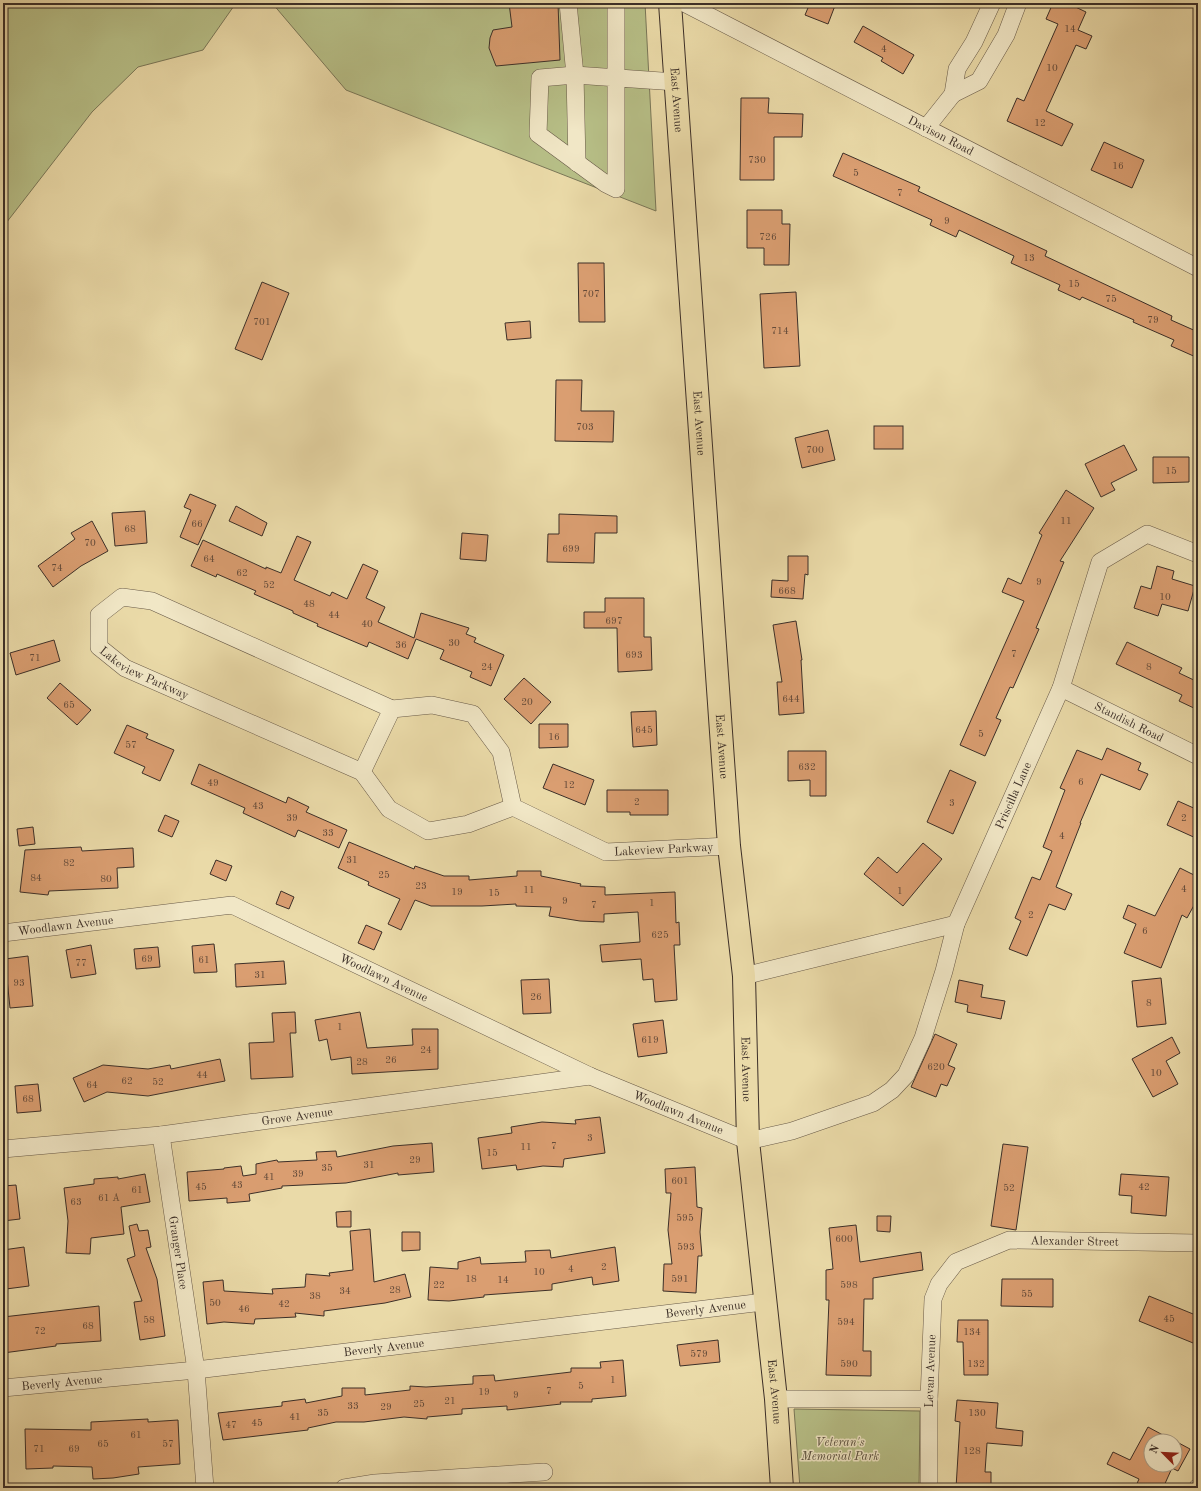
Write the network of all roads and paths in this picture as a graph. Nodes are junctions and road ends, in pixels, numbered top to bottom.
1 (568, 3) edge
2 (616, 3) edge
3 (670, 3) edge
4 (684, 3) edge
5 (992, 3) edge
6 (1018, 3) edge
7 (575, 75) junction
8 (617, 79) junction
9 (676, 82) junction
10 (953, 94) junction
11 (926, 128) junction
12 (577, 163) junction
13 (1198, 268) edge
14 (1198, 554) edge
15 (1061, 688) junction
16 (392, 709) junction
17 (1198, 756) edge
18 (362, 772) junction
19 (513, 807) junction
20 (729, 846) junction
21 (956, 924) junction
22 (3, 933) edge
23 (744, 976) junction
24 (590, 1076) junction
25 (161, 1136) junction
26 (748, 1142) junction
27 (3, 1149) edge
28 (1198, 1243) edge
29 (956, 1262) joint
30 (764, 1302) junction
31 (196, 1370) junction
32 (3, 1388) edge
33 (776, 1399) junction
34 (929, 1399) junction
35 (544, 1472) dead end
36 (205, 1488) edge
37 (349, 1488) edge
38 (782, 1488) edge
39 (930, 1488) edge

1 - 7 street
2 - 8 street
3 - 9 highway, East Avenue
4 - 11 street, Davison Road
5 - 10 street
6 - 10 street
7 - 8 street
7 - 12 street
7 - 12 street
8 - 9 street
8 - 12 street
9 - 20 highway, East Avenue
10 - 11 street
11 - 13 street, Davison Road
14 - 15 street, Priscilla Lane
15 - 17 street, Standish Road
15 - 21 street, Priscilla Lane
16 - 18 street
16 - 18 street, Lakeview Parkway
16 - 19 street, Lakeview Parkway
18 - 19 street
19 - 20 street, Lakeview Parkway
20 - 23 highway, East Avenue
21 - 23 street
21 - 26 street, Priscilla Lane
22 - 24 street, Woodlawn Avenue
23 - 26 highway, East Avenue
24 - 25 street, Grove Avenue
24 - 26 street, Woodlawn Avenue
25 - 27 street, Grove Avenue
25 - 31 street, Granger Place
26 - 30 highway, East Avenue
28 - 29 street, Alexander Street
29 - 34 street, Levan Avenue
30 - 31 street, Beverly Avenue
30 - 33 highway, East Avenue
31 - 32 street, Beverly Avenue
31 - 36 street, Granger Place
33 - 34 street
33 - 38 highway, East Avenue
34 - 39 street, Levan Avenue
35 - 37 street

